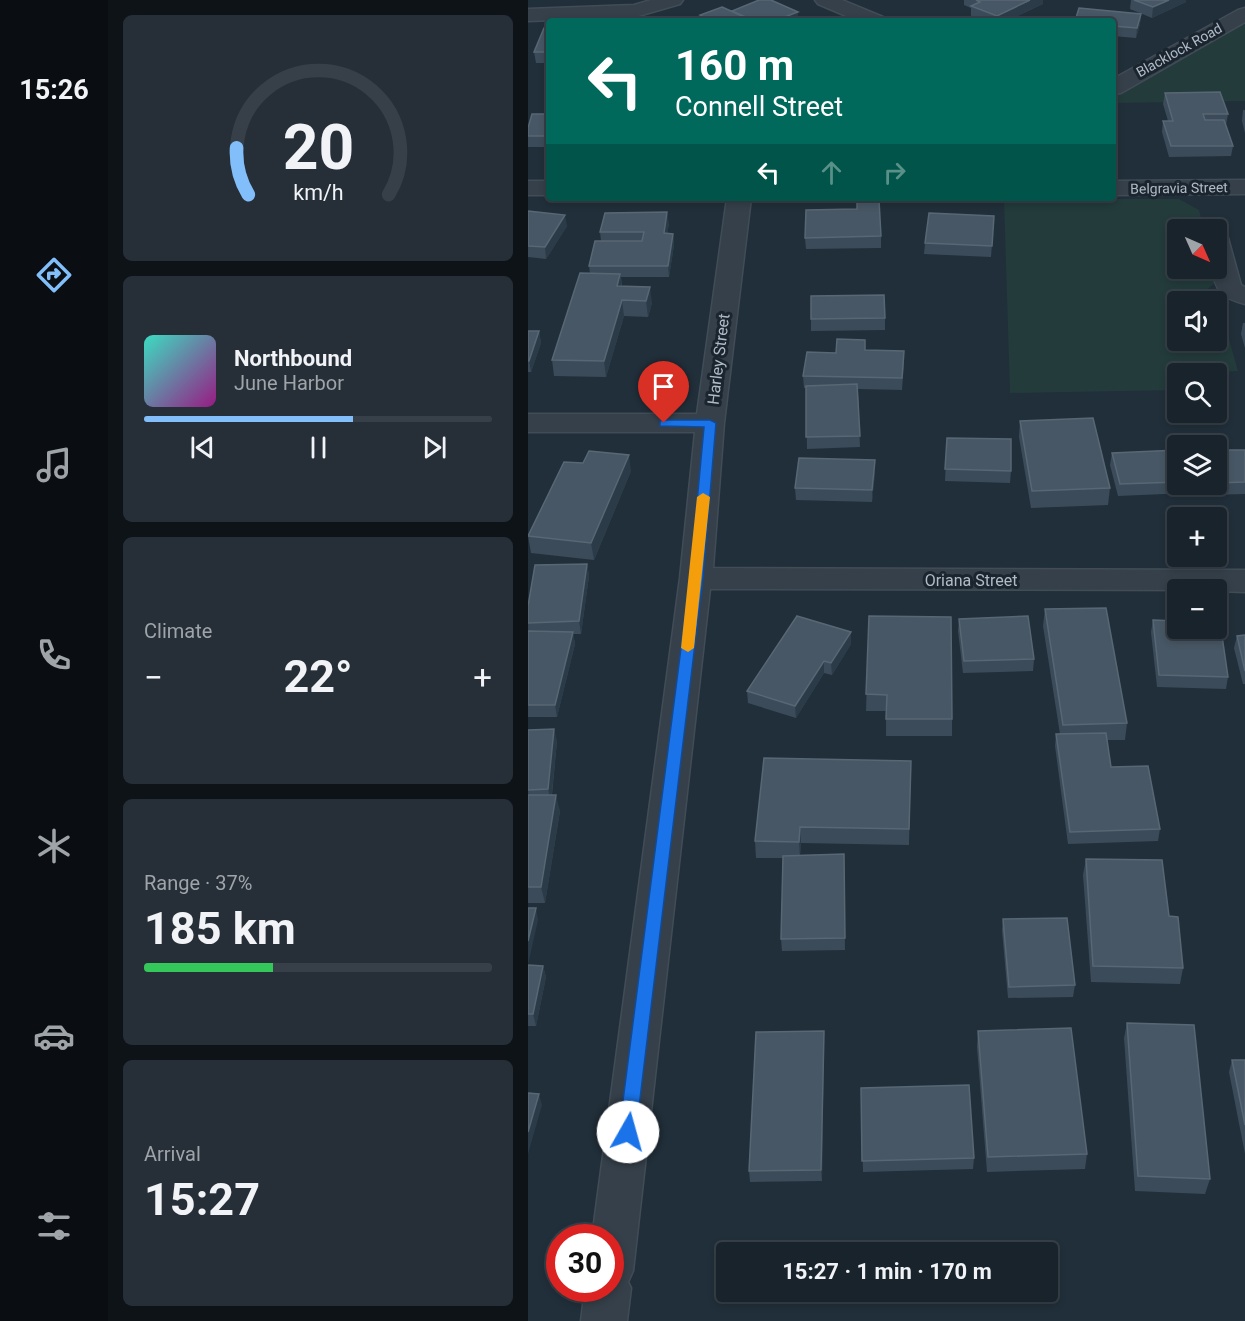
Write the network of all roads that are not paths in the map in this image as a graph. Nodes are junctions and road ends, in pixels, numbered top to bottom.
1 (673, 0) edge
2 (825, 0) edge
3 (1245, 14) edge
4 (528, 15) edge
5 (869, 18) edge
6 (1116, 85) edge
7 (1245, 187) edge
8 (528, 188) edge
9 (546, 188) edge
10 (1116, 189) edge
11 (739, 201) edge
12 (1211, 216) edge
13 (1229, 295) edge
14 (528, 423) edge
15 (710, 423) junction
16 (696, 578) junction
17 (1245, 581) edge
18 (616, 1224) edge
19 (606, 1302) edge
20 (604, 1321) edge

1 - 4 street
2 - 5 street
3 - 6 street, Blacklock Road
7 - 12 street, Belgravia Street
8 - 9 street
10 - 12 street, Belgravia Street
11 - 15 street, Harley Street
12 - 13 street
14 - 15 street
15 - 16 street, Harley Street
16 - 17 street, Oriana Street
16 - 18 street, Harley Street
19 - 20 street

